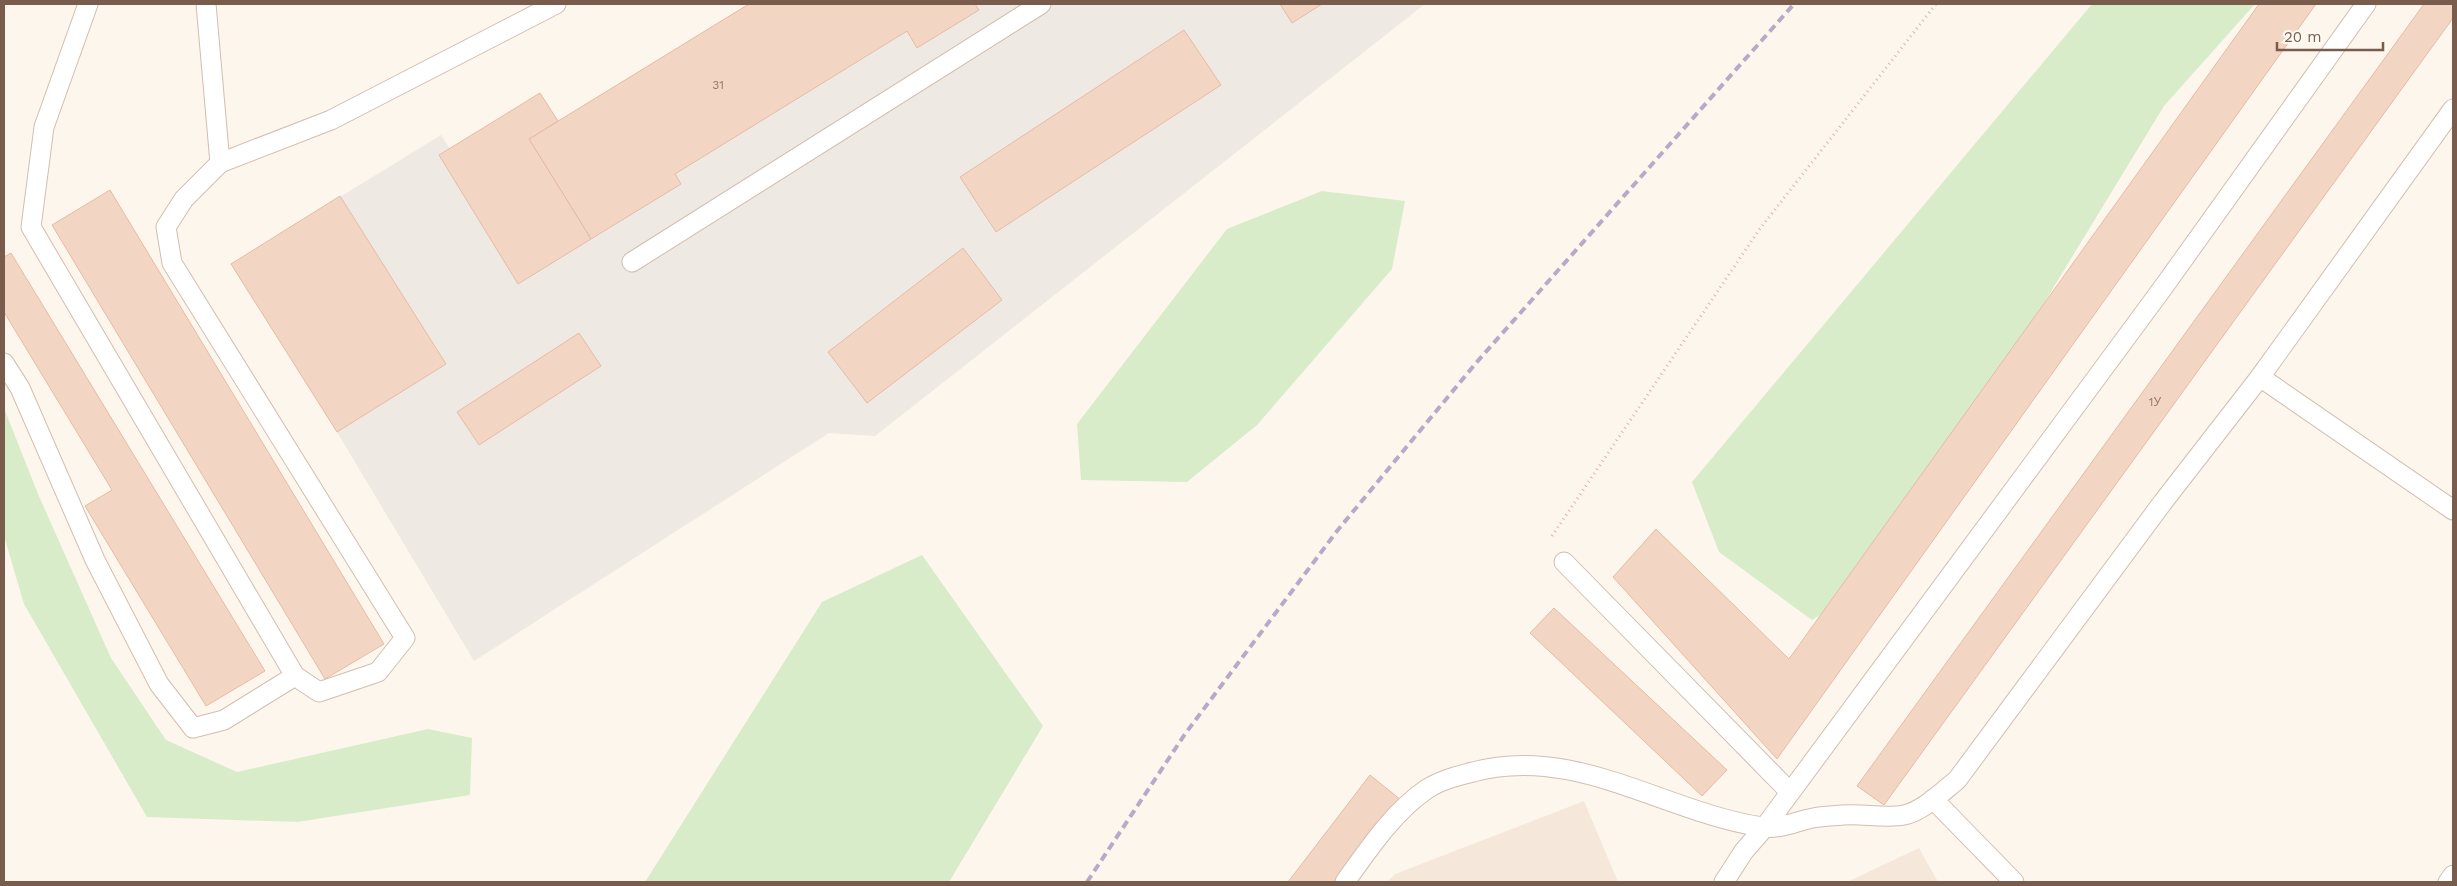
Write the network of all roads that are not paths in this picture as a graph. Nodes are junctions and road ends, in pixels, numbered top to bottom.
1 (88, 4) edge
2 (206, 4) edge
3 (556, 4) edge
4 (1041, 4) edge
5 (2366, 4) edge
6 (2453, 108) edge
7 (220, 163) junction
8 (632, 262) dead end
9 (4, 363) edge
10 (2260, 377) junction
11 (2453, 510) edge
12 (1564, 562) road end
13 (295, 676) junction
14 (1790, 792) junction
15 (1933, 799) junction
16 (1764, 828) junction
17 (2453, 876) edge
18 (1345, 882) edge
19 (1724, 882) edge
20 (2014, 882) edge
21 (2448, 882) edge

1 - 13 lane
2 - 7 lane
3 - 7 lane
4 - 8 lane
5 - 14 lane
6 - 10 lane
7 - 13 lane
9 - 13 lane
10 - 11 lane
10 - 15 lane
12 - 14 lane
14 - 16 lane
15 - 16 lane
15 - 20 lane
16 - 18 lane
16 - 19 lane
17 - 21 lane

